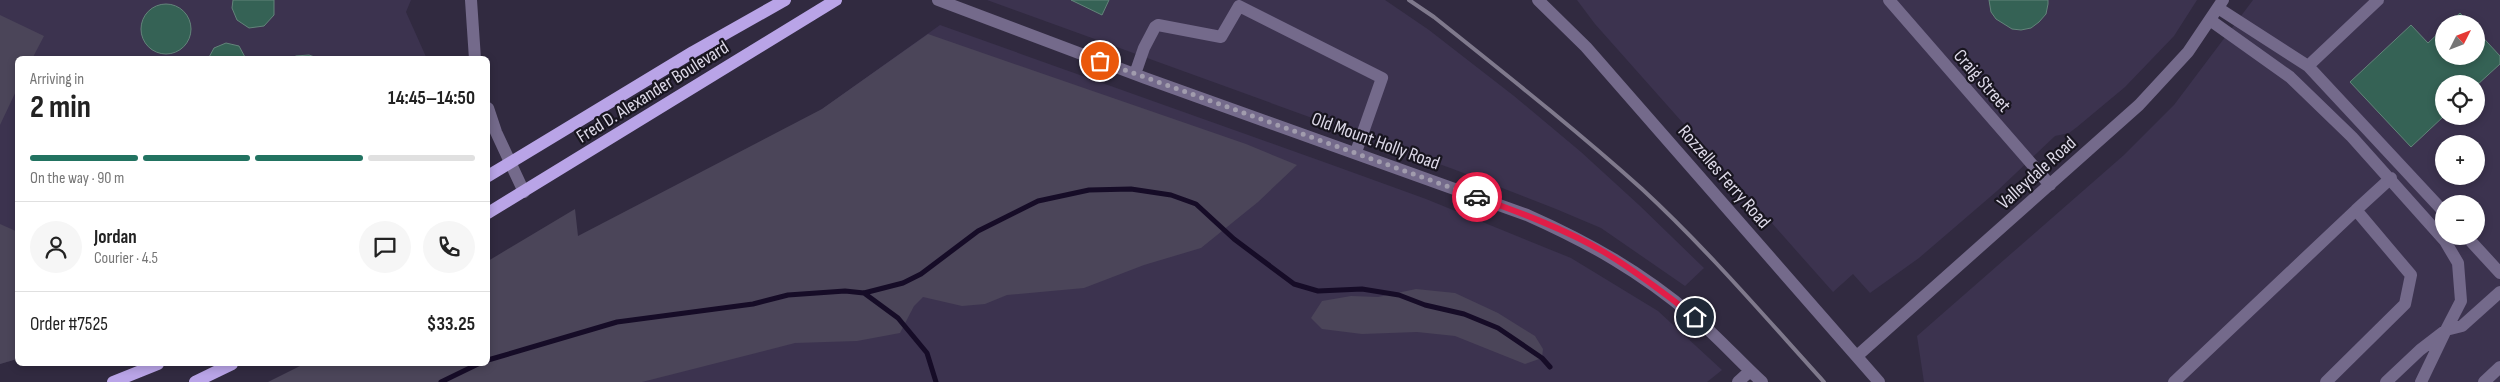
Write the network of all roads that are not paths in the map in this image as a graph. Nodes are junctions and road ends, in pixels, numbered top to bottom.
1 (471, 0) edge
2 (785, 0) edge
3 (938, 0) edge
4 (1538, 0) edge
5 (1888, 0) edge
6 (2378, 0) edge
7 (835, 1) edge
8 (2221, 4) edge
9 (967, 5) edge
10 (2210, 20) junction
11 (475, 56) edge
12 (2308, 66) junction
13 (1135, 74) junction
14 (490, 113) edge
15 (1356, 152) junction
16 (510, 163) junction
17 (490, 175) edge
18 (2391, 178) junction
19 (2050, 185) junction
20 (524, 192) junction
21 (2435, 202) edge
22 (2356, 210) junction
23 (490, 212) edge
24 (2474, 245) edge
25 (2500, 273) edge
26 (2500, 292) edge
27 (2446, 330) junction
28 (1857, 356) junction
29 (153, 366) edge
30 (228, 366) edge
31 (2500, 367) edge
32 (1750, 371) junction
33 (113, 382) edge
34 (196, 382) edge
35 (1738, 382) edge
36 (1762, 382) edge
37 (1879, 382) edge
38 (2174, 382) edge
39 (2326, 382) edge
40 (2386, 382) edge
41 (2421, 382) edge
42 (2484, 382) edge

1 - 11 street
2 - 16 main road, Fred D. Alexander Boulevard
3 - 9 street, Old Mount Holly Road
4 - 28 street, Rozzelles Ferry Road
5 - 19 street, Craig Street
6 - 12 street
7 - 20 main road, Fred D. Alexander Boulevard
8 - 10 street, Valleydale Road
8 - 12 street
9 - 13 street, Old Mount Holly Road
10 - 18 street
10 - 19 street, Valleydale Road
12 - 21 street
13 - 15 street, Old Mount Holly Road
13 - 15 street
14 - 16 street
15 - 32 street, Old Mount Holly Road
16 - 17 main road, Fred D. Alexander Boulevard
16 - 20 street
18 - 22 street
18 - 27 street
19 - 28 street, Valleydale Road
20 - 23 main road, Fred D. Alexander Boulevard
22 - 38 street
22 - 39 street
24 - 25 street
26 - 27 street
27 - 40 street
27 - 41 street
28 - 37 street, Rozzelles Ferry Road
29 - 33 main road
30 - 34 main road
31 - 42 street
32 - 35 street
32 - 36 street, Old Mount Holly Road

